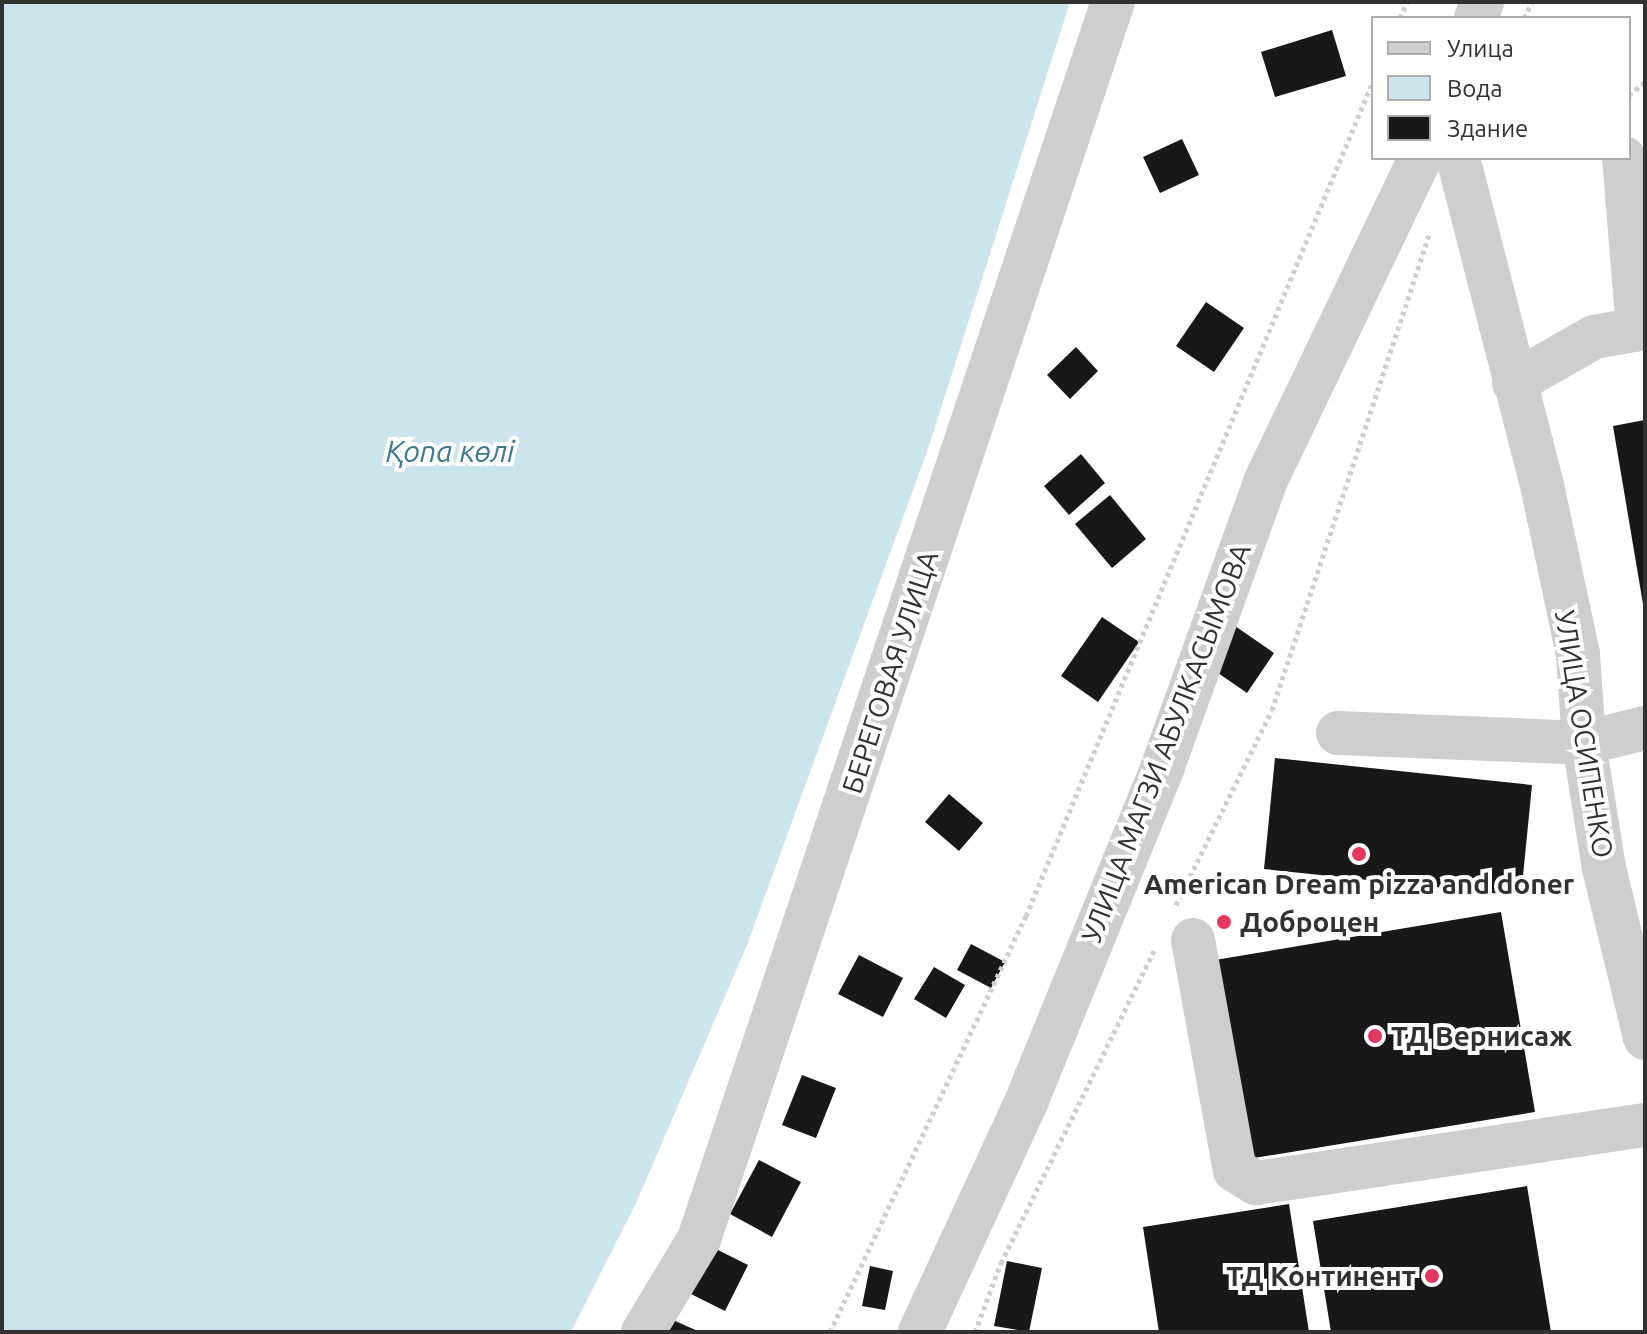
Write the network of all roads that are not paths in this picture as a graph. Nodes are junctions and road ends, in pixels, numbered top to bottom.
1 (1113, 2) edge
2 (1419, 160) edge
3 (1458, 160) edge
4 (1624, 160) edge
5 (1641, 328) edge
6 (1514, 383) junction
7 (1645, 728) edge
8 (1338, 733) dead end
9 (1584, 743) junction
10 (1176, 929) road end
11 (1645, 1038) edge
12 (1645, 1125) edge
13 (643, 1332) edge
14 (920, 1332) edge

1 - 13 street, БЕРЕГОВАЯ УЛИЦА
2 - 14 street, УЛИЦА МАГЗИ АБУЛКАСЫМОВА
3 - 6 street, УЛИЦА ОСИПЕНКО
4 - 5 street
5 - 6 street
6 - 9 street, УЛИЦА ОСИПЕНКО
7 - 9 street
8 - 9 street
9 - 11 street, УЛИЦА ОСИПЕНКО
10 - 12 street

